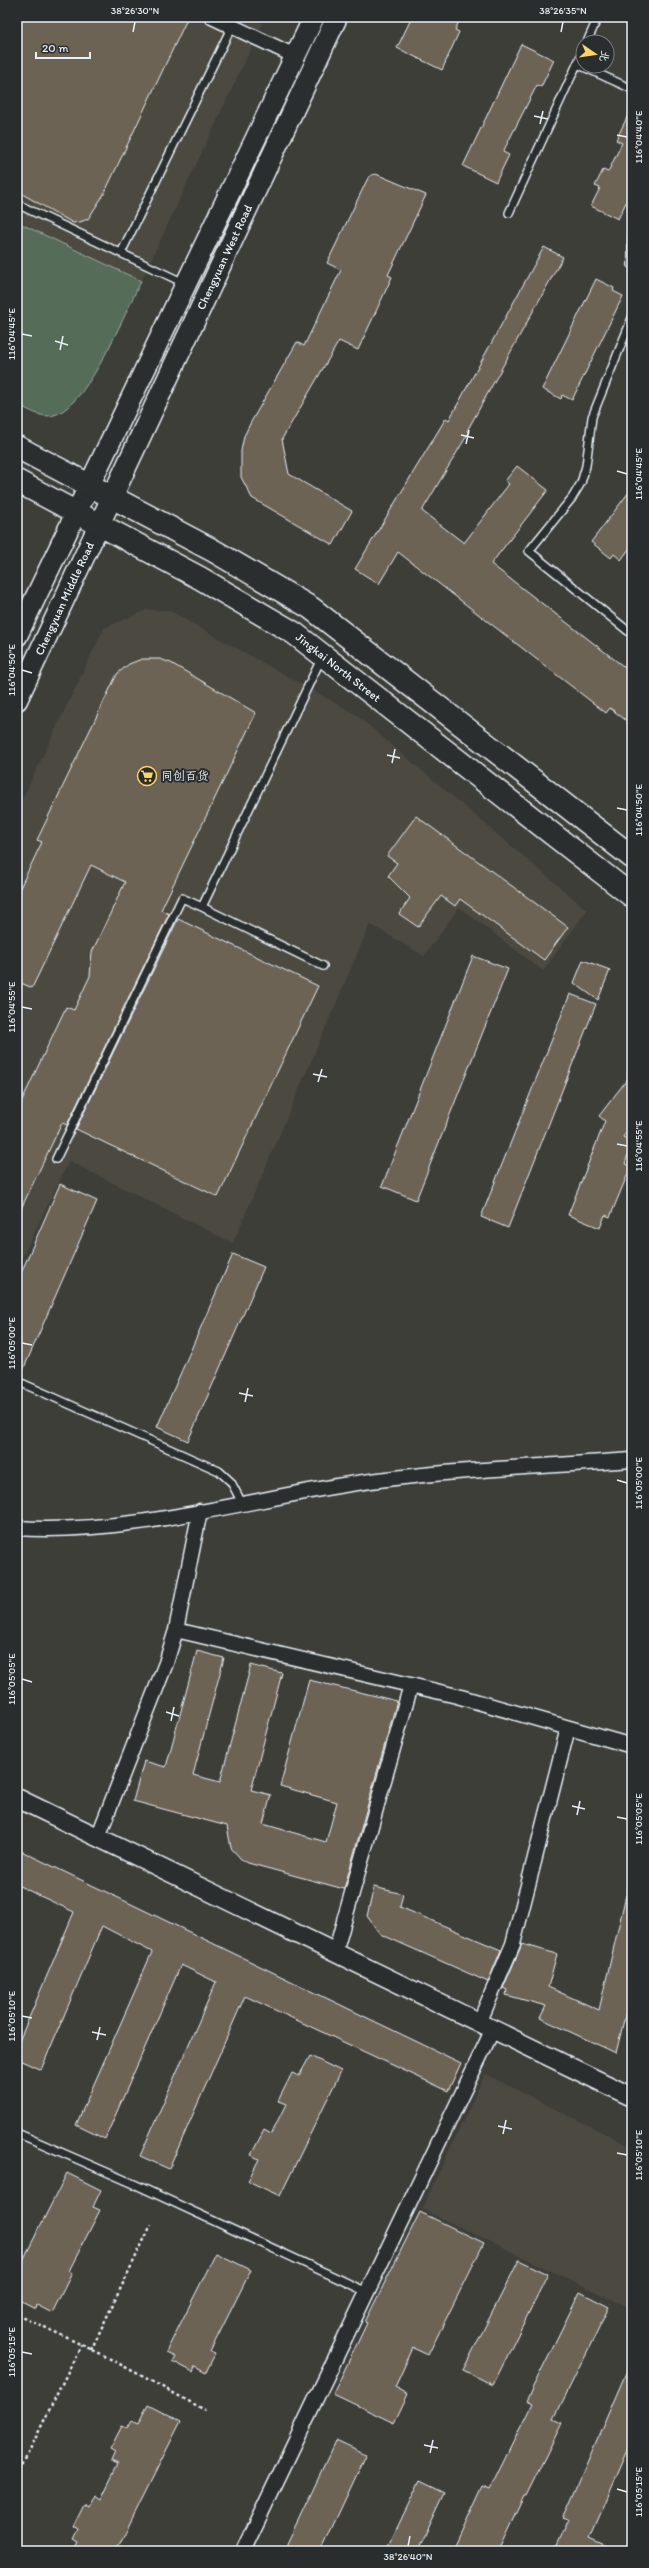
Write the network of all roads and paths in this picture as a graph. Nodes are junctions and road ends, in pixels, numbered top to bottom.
1 (212, 17) edge
2 (314, 17) edge
3 (337, 17) edge
4 (598, 17) edge
5 (232, 26) junction
6 (591, 34) edge
7 (295, 56) junction
8 (575, 68) edge
9 (599, 74) edge
10 (632, 89) edge
11 (17, 204) edge
12 (509, 213) dead end
13 (632, 240) edge
14 (121, 253) junction
15 (632, 266) edge
16 (186, 284) junction
17 (632, 318) edge
18 (17, 447) edge
19 (17, 482) edge
20 (89, 485) junction
21 (112, 497) junction
22 (76, 513) junction
23 (99, 525) junction
24 (632, 626) edge
25 (17, 636) edge
26 (323, 655) junction
27 (17, 700) edge
28 (631, 855) edge
29 (632, 896) edge
30 (202, 907) junction
31 (323, 966) dead end
32 (56, 1160) dead end
33 (17, 1381) edge
34 (632, 1460) edge
35 (242, 1503) junction
36 (200, 1511) junction
37 (17, 1528) edge
38 (176, 1630) junction
39 (411, 1686) junction
40 (568, 1728) junction
41 (632, 1746) edge
42 (17, 1798) edge
43 (98, 1837) junction
44 (335, 1952) junction
45 (486, 2026) junction
46 (632, 2097) edge
47 (17, 2133) edge
48 (151, 2225) dead end
49 (367, 2292) junction
50 (17, 2314) edge
51 (81, 2345) junction
52 (91, 2350) junction
53 (205, 2410) dead end
54 (17, 2476) edge
55 (243, 2551) edge

1 - 5 street
2 - 7 main road, Chengyuan West Road
3 - 21 main road, Chengyuan West Road
4 - 6 lane
5 - 7 street
5 - 14 lane
7 - 16 main road, Chengyuan West Road
8 - 12 lane
9 - 10 lane
11 - 14 lane
13 - 15 lane
14 - 16 lane
16 - 20 main road, Chengyuan West Road
17 - 24 lane
18 - 20 main road
19 - 22 main road, Jingkai North Street
20 - 21 main road
20 - 22 main road, Chengyuan Middle Road
21 - 23 main road, Chengyuan Middle Road
21 - 28 main road
22 - 23 main road, Jingkai North Street
22 - 25 main road, Chengyuan Middle Road
23 - 26 main road, Jingkai North Street
23 - 27 main road, Chengyuan Middle Road
26 - 29 main road, Jingkai North Street
26 - 30 lane
30 - 31 lane
30 - 32 lane
33 - 35 lane
34 - 35 street
35 - 36 street
36 - 37 street
36 - 38 street
38 - 39 street
38 - 43 street
39 - 40 street
39 - 44 street
40 - 41 street
40 - 45 street
42 - 43 street
43 - 44 street
44 - 45 street
45 - 46 street
45 - 49 street
47 - 49 lane
48 - 52 path
49 - 55 street
50 - 51 path
51 - 52 path
51 - 54 path
52 - 53 path

